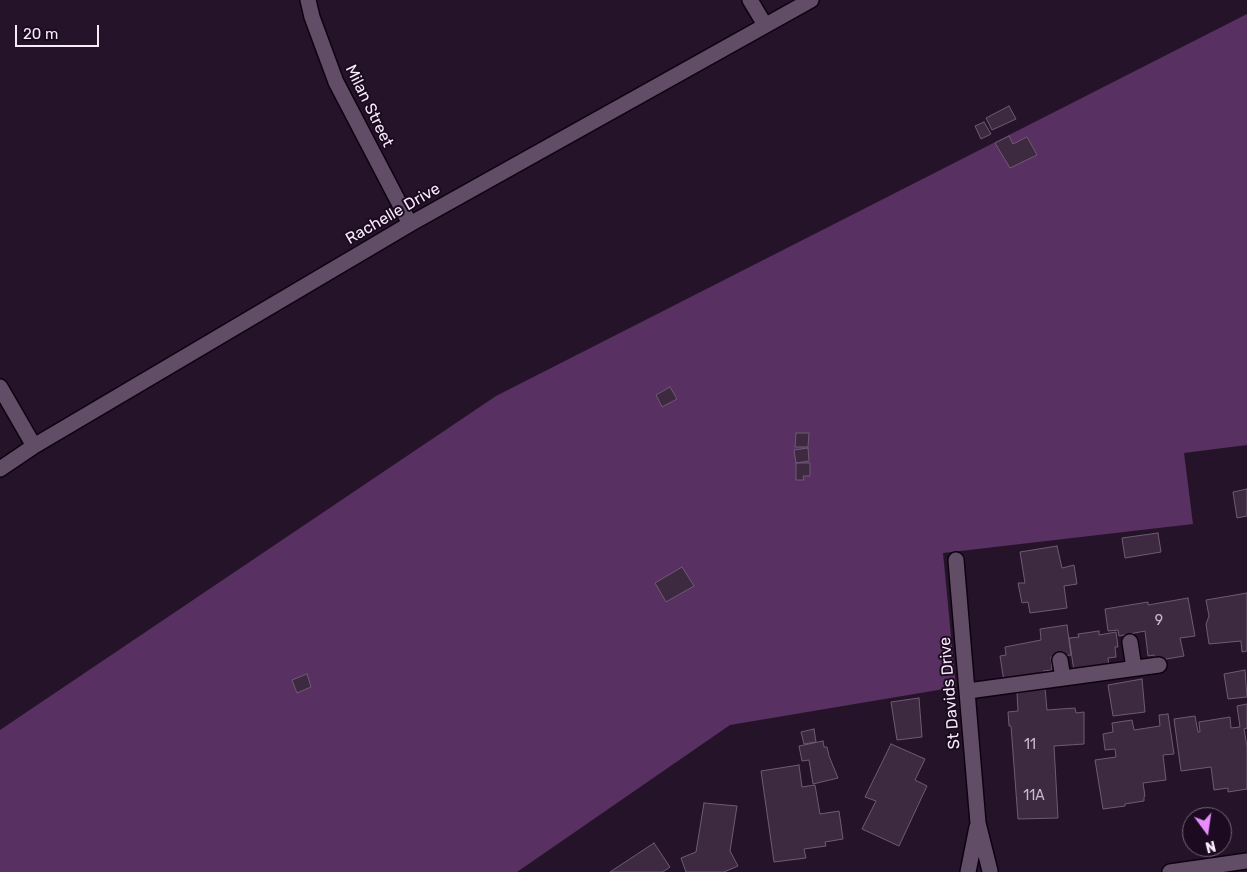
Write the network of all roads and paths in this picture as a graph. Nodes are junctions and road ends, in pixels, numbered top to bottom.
1 (308, 0) edge
2 (750, 0) edge
3 (811, 0) edge
4 (765, 25) junction
5 (410, 224) junction
6 (0, 388) edge
7 (34, 446) junction
8 (0, 469) edge
9 (956, 560) dead end
10 (1130, 642) dead end
11 (1060, 660) dead end
12 (1159, 665) dead end
13 (1134, 668) junction
14 (1063, 678) junction
15 (968, 691) junction
16 (978, 823) junction
17 (1247, 861) edge
18 (968, 872) edge
19 (972, 872) edge
20 (991, 872) edge
21 (1170, 872) edge

1 - 5 street, Milan Street
2 - 4 street
3 - 4 street, Rachelle Drive
4 - 5 street, Rachelle Drive
5 - 7 street, Rachelle Drive
6 - 7 street
7 - 8 street, Rachelle Drive
9 - 15 street, St Davids Drive
10 - 13 street
11 - 14 street
12 - 13 street
13 - 14 street
14 - 15 street
15 - 16 street, St Davids Drive
16 - 18 street, St Davids Drive
16 - 20 street, St Davids Drive
17 - 21 street
19 - 20 street

